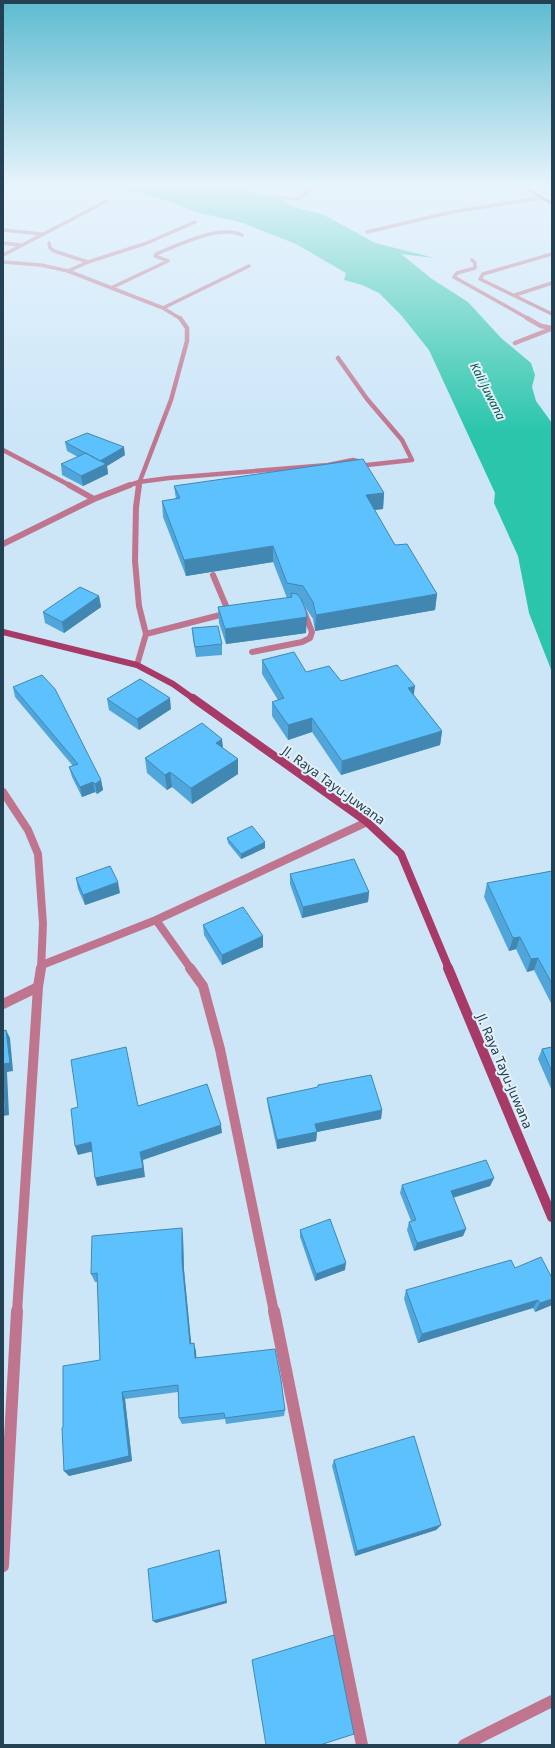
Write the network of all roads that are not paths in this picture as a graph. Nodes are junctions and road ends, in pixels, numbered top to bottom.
1 (57, 269) edge
2 (73, 269) edge
3 (152, 269) edge
4 (243, 269) edge
5 (473, 269) edge
6 (504, 269) edge
7 (68, 271) junction
8 (552, 283) edge
9 (112, 287) junction
10 (515, 295) junction
11 (162, 308) junction
12 (552, 314) edge
13 (551, 329) edge
14 (515, 343) dead end
15 (338, 358) dead end
16 (4, 452) edge
17 (138, 482) junction
18 (94, 499) junction
19 (3, 544) edge
20 (213, 575) dead end
21 (299, 605) edge
22 (4, 633) edge
23 (146, 634) junction
24 (252, 652) dead end
25 (137, 665) junction
26 (3, 792) edge
27 (367, 822) junction
28 (156, 920) junction
29 (42, 966) junction
30 (38, 987) junction
31 (3, 1004) edge
32 (552, 1217) edge
33 (3, 1566) edge
34 (552, 1701) edge
35 (362, 1745) edge
36 (464, 1745) edge

1 - 7 street
2 - 7 street
3 - 9 street
4 - 11 street
5 - 13 street
6 - 10 street
7 - 9 street
8 - 10 street
9 - 11 street
10 - 12 street
11 - 17 street
13 - 14 street
15 - 17 street
16 - 18 street
17 - 18 street
17 - 23 street
18 - 19 street
20 - 23 street
21 - 24 street
22 - 25 main road, Jl. Raya Tayu-Juwana
23 - 25 street
25 - 27 main road, Jl. Raya Tayu-Juwana
26 - 29 street
27 - 28 street
27 - 32 main road, Jl. Raya Tayu-Juwana
28 - 29 street
28 - 35 street
29 - 30 street
30 - 31 street
30 - 33 street
34 - 36 street

